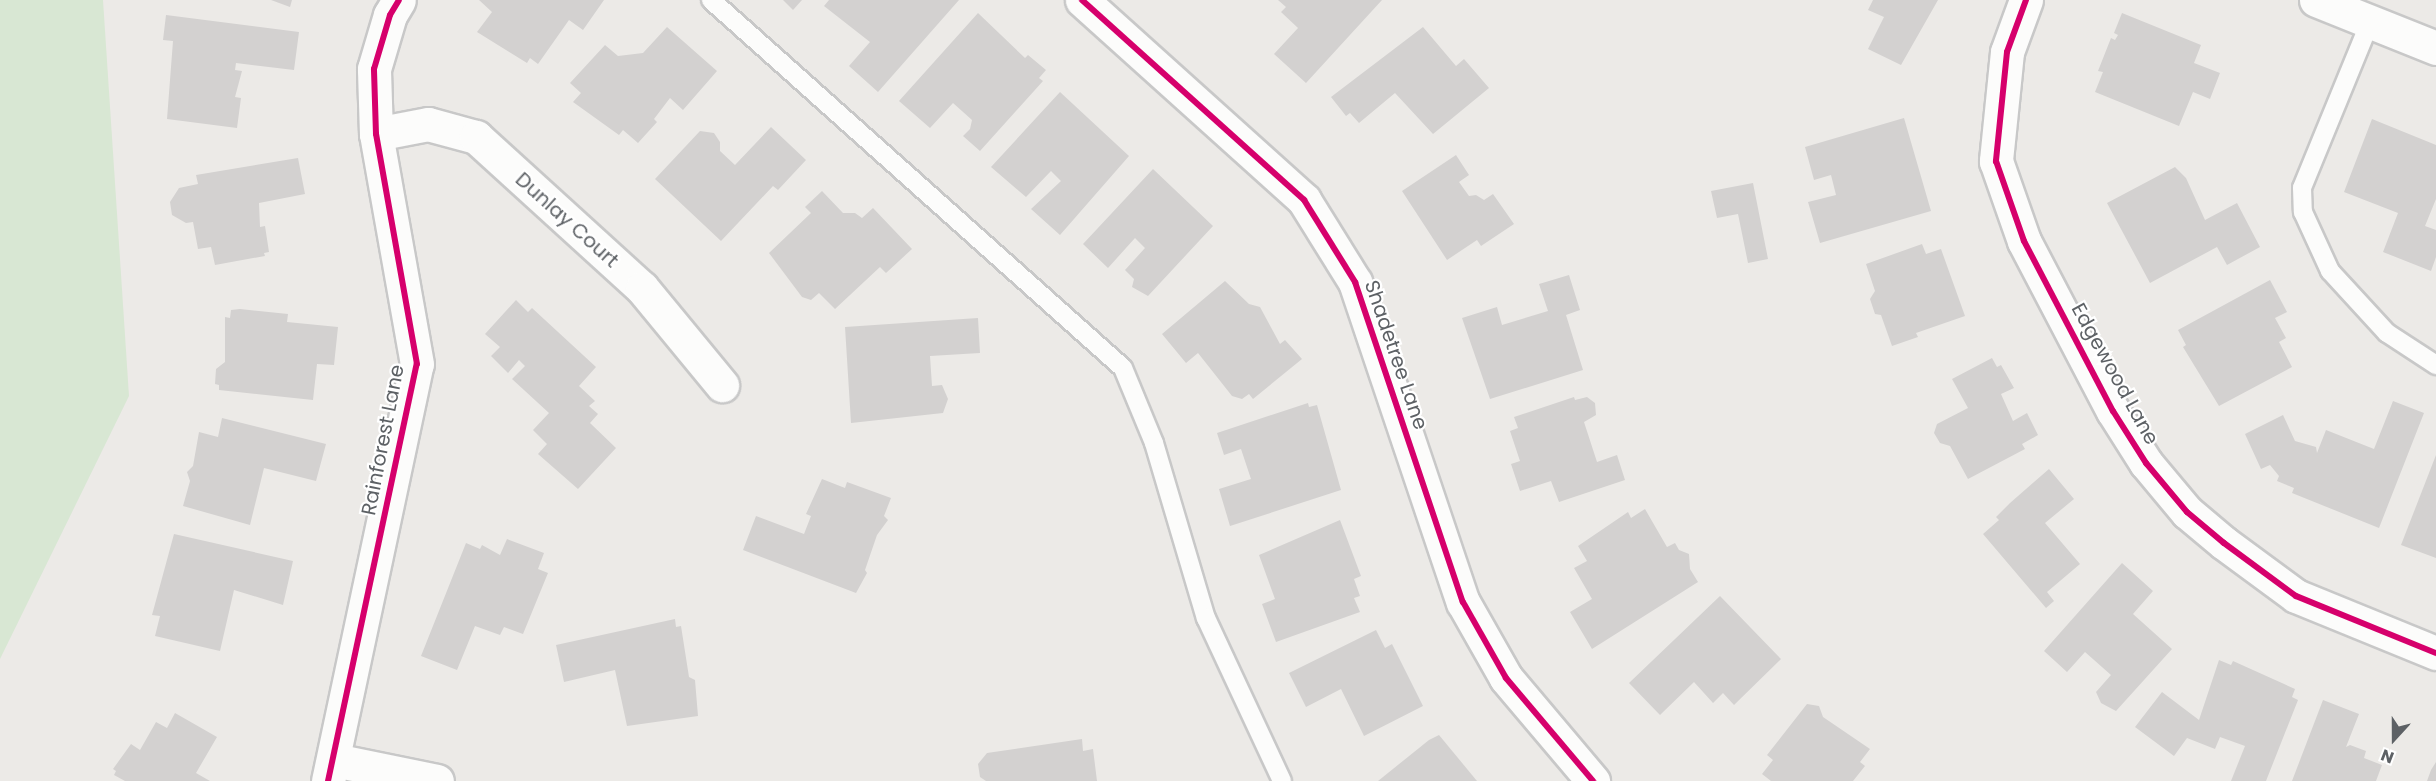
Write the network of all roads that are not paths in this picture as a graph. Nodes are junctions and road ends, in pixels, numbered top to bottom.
1 (399, 0) edge
2 (711, 0) edge
3 (1082, 0) edge
4 (2026, 0) edge
5 (2316, 0) edge
6 (2370, 22) junction
7 (2436, 48) edge
8 (376, 134) junction
9 (2436, 365) edge
10 (722, 385) dead end
11 (2436, 653) edge
12 (331, 771) edge
13 (437, 781) edge
14 (1282, 781) edge
15 (1593, 781) edge

1 - 8 street, Rainforest Lane
2 - 14 lane
3 - 15 street, Shadetree Lane
4 - 11 street, Edgewood Lane
5 - 6 street
6 - 7 street
6 - 9 lane
8 - 10 street, Dunlay Court
8 - 12 street, Rainforest Lane
12 - 13 street

